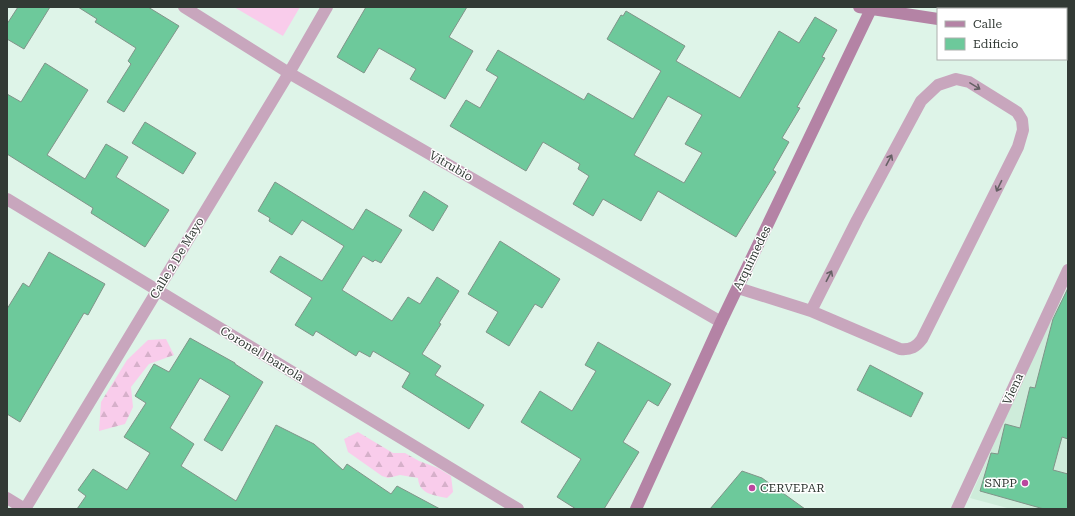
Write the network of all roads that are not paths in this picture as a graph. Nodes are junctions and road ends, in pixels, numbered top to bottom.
1 (184, 7) edge
2 (327, 7) edge
3 (859, 7) edge
4 (871, 9) junction
5 (937, 19) edge
6 (289, 73) junction
7 (7, 199) edge
8 (1068, 270) edge
9 (1065, 285) edge
10 (738, 288) junction
11 (158, 290) junction
12 (811, 311) junction
13 (721, 322) junction
14 (7, 498) edge
15 (25, 509) edge
16 (518, 509) edge
17 (636, 509) edge
18 (957, 509) edge

1 - 6 street, Vitrubio
2 - 6 street, Calle 2 De Mayo
3 - 4 main road
4 - 5 main road
4 - 10 main road, Arquímedes
6 - 11 street, Calle 2 De Mayo
6 - 13 street, Vitrubio
7 - 11 street, Coronel Ibarrola
8 - 9 street, Viena
9 - 18 street, Viena
10 - 12 street
10 - 13 main road, Arquímedes
11 - 15 street, Calle 2 De Mayo
11 - 16 street, Coronel Ibarrola
12 -> 12 street
13 - 17 main road, Arquímedes
14 - 15 street

